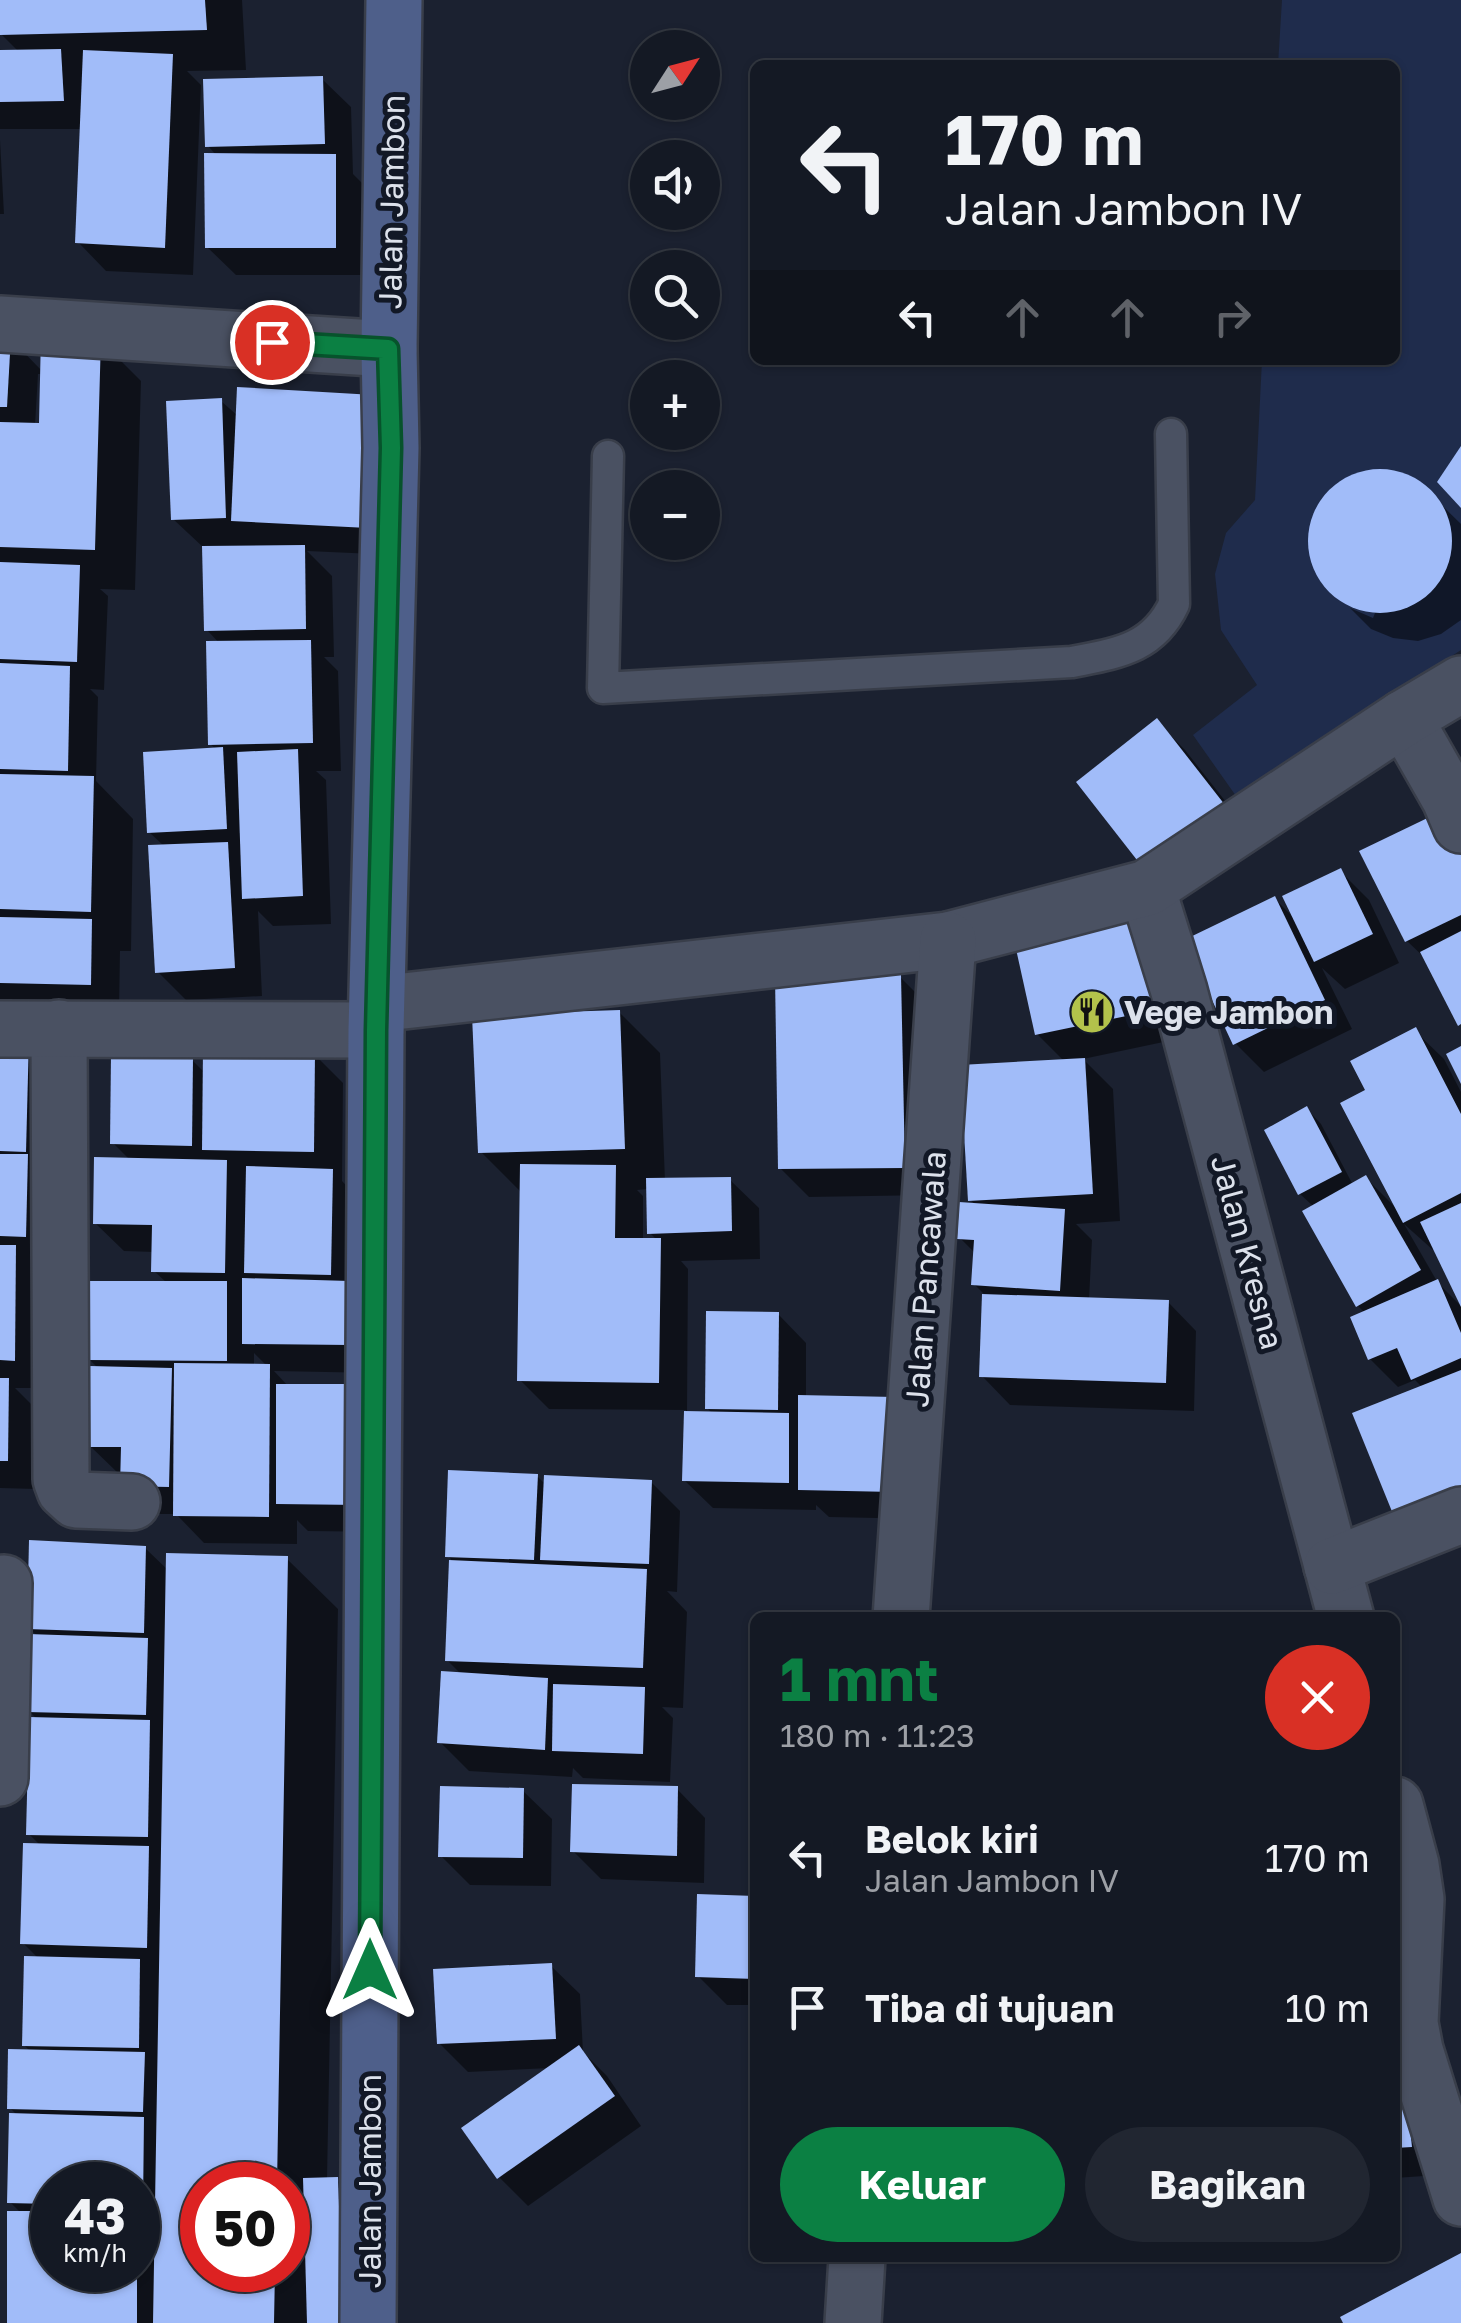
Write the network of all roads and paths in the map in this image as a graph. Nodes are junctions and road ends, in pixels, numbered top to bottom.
1 (394, 0) edge
2 (0, 324) edge
3 (388, 349) junction
4 (1171, 434) dead end
5 (608, 456) dead end
6 (1461, 684) edge
7 (1404, 718) junction
8 (1461, 825) edge
9 (1147, 888) junction
10 (948, 940) junction
11 (376, 1017) junction
12 (58, 1028) junction
13 (0, 1029) edge
14 (132, 1502) dead end
15 (1461, 1515) edge
16 (1332, 1566) junction
17 (4, 1583) dead end
18 (901, 1612) edge
19 (1344, 1612) edge
20 (0, 1778) edge
21 (1400, 1824) edge
22 (1461, 2198) edge
23 (857, 2262) edge
24 (368, 2323) edge
25 (853, 2323) edge

1 - 3 main road, Jalan Jambon
2 - 3 street
3 - 11 main road, Jalan Jambon
4 - 5 lane
6 - 7 street
7 - 8 street
7 - 9 street
9 - 10 street
9 - 16 street, Jalan Kresna
10 - 11 street
10 - 18 street, Jalan Pancawala
11 - 12 street
11 - 24 main road, Jalan Jambon
12 - 13 street
12 - 14 street
15 - 16 street
16 - 19 street, Jalan Kresna
17 - 20 street
21 - 22 street
23 - 25 street

